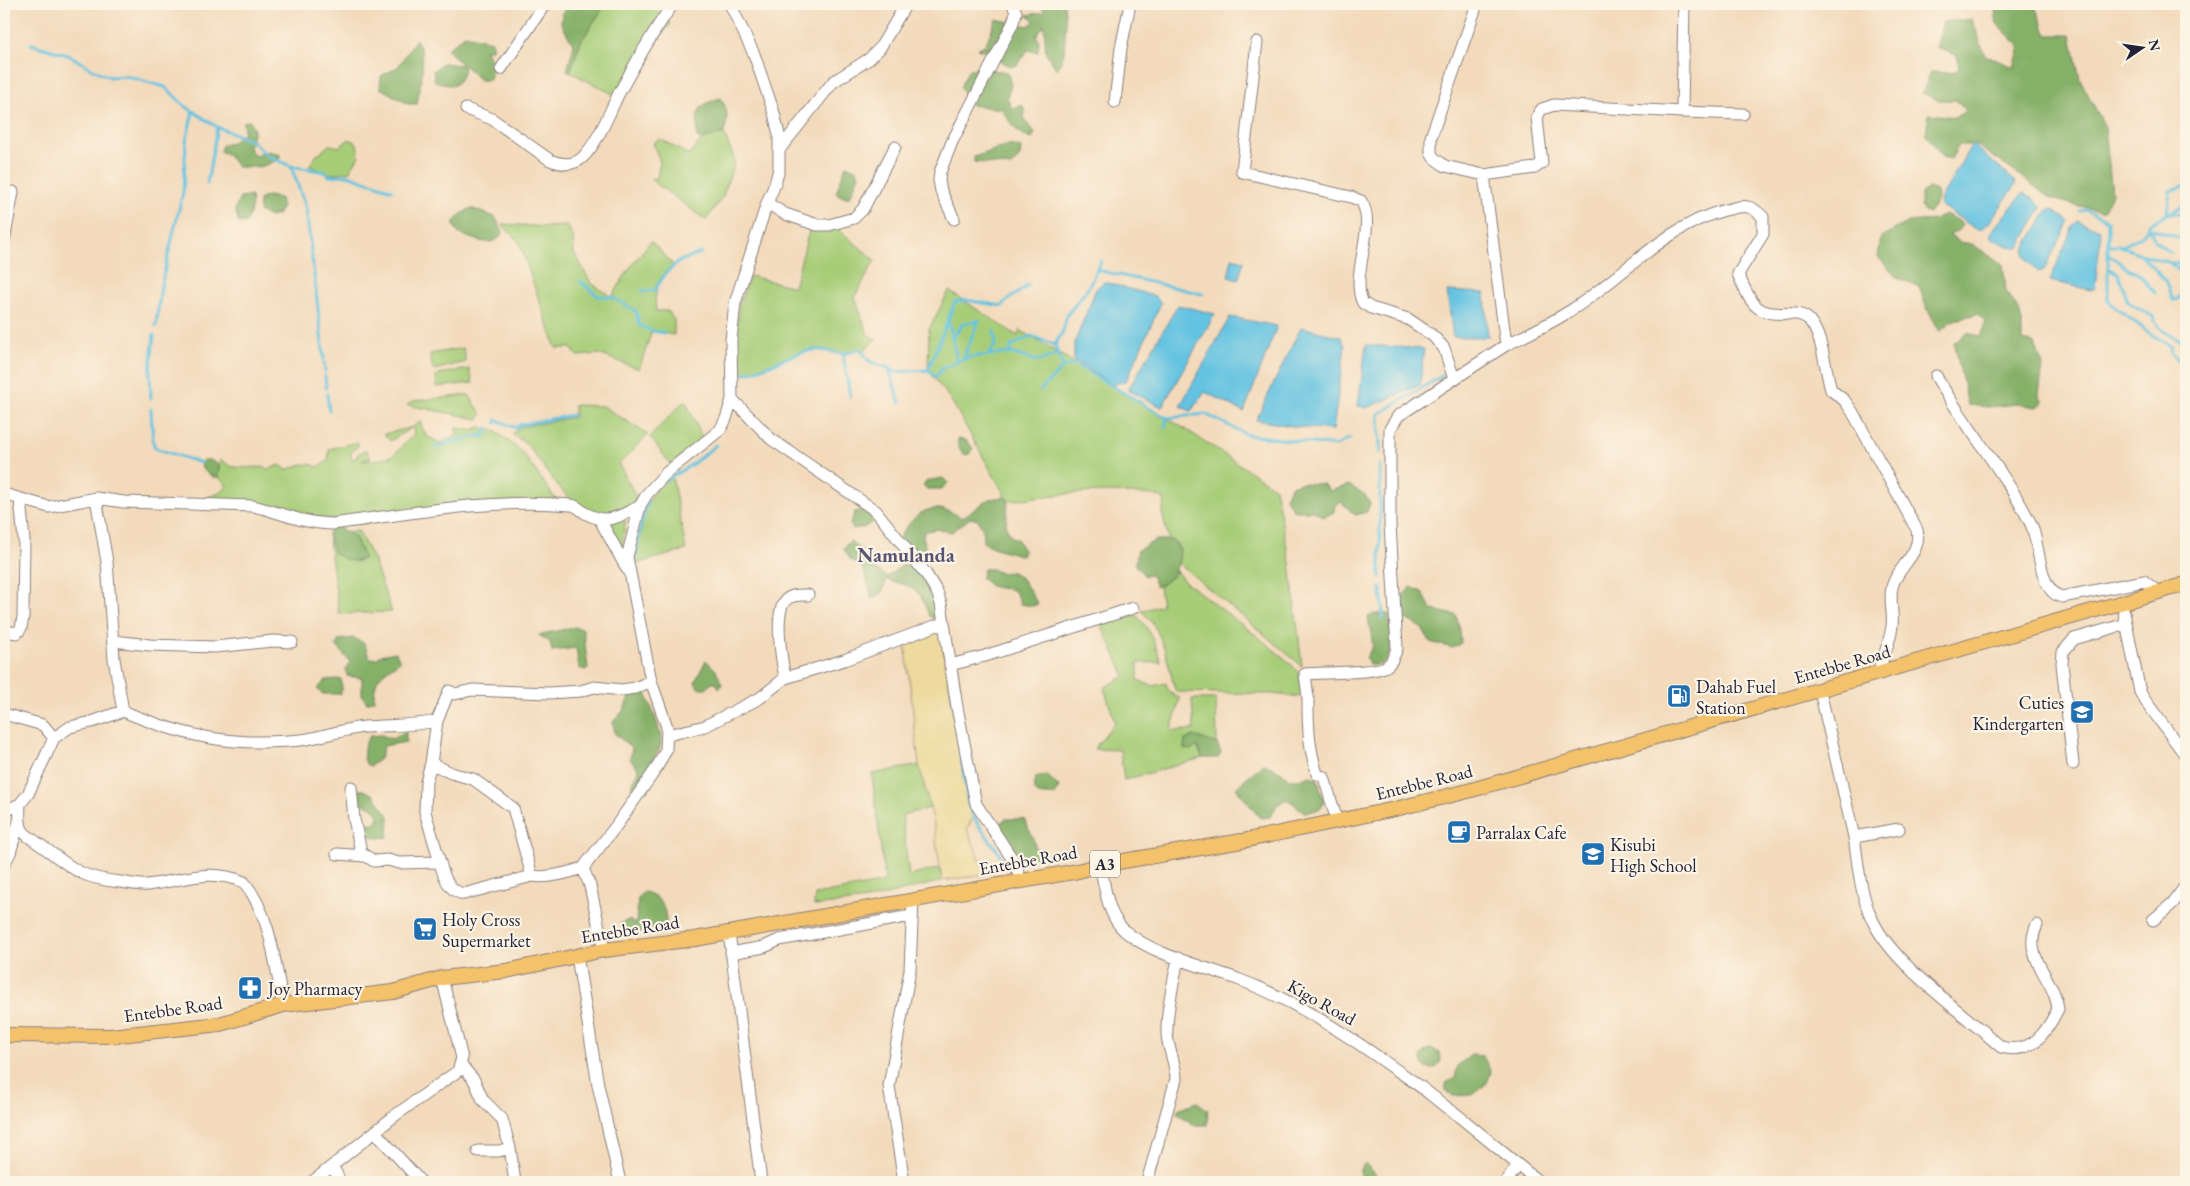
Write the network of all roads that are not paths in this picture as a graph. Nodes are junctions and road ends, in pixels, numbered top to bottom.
1 (545, 4) edge
2 (673, 4) edge
3 (730, 4) edge
4 (906, 4) edge
5 (1013, 4) edge
6 (1130, 4) edge
7 (1477, 4) edge
8 (1684, 4) edge
9 (1257, 42) dead end
10 (501, 68) dead end
11 (1115, 102) dead end
12 (466, 109) dead end
13 (1682, 112) junction
14 (1743, 114) dead end
15 (895, 147) dead end
16 (779, 150) junction
17 (1484, 174) junction
18 (14, 192) dead end
19 (767, 203) junction
20 (954, 218) dead end
21 (4, 241) edge
22 (1506, 345) junction
23 (1936, 376) dead end
24 (1454, 379) junction
25 (732, 399) junction
26 (4, 494) edge
27 (96, 498) junction
28 (20, 499) junction
29 (640, 506) junction
30 (600, 520) junction
31 (629, 573) dead end
32 (2186, 584) edge
33 (2158, 592) junction
34 (808, 595) dead end
35 (2122, 603) junction
36 (1133, 608) dead end
37 (943, 623) junction
38 (2126, 624) junction
39 (4, 631) edge
40 (113, 641) junction
41 (292, 642) dead end
42 (950, 665) junction
43 (1877, 674) junction
44 (785, 678) junction
45 (651, 681) junction
46 (1820, 691) junction
47 (123, 711) junction
48 (4, 714) edge
49 (437, 722) junction
50 (668, 735) junction
51 (54, 738) junction
52 (2186, 756) edge
53 (431, 763) junction
54 (2073, 764) dead end
55 (351, 786) dead end
56 (20, 804) junction
57 (4, 809) edge
58 (19, 821) junction
59 (1337, 821) junction
60 (1899, 829) dead end
61 (1854, 836) junction
62 (337, 854) dead end
63 (362, 856) junction
64 (440, 862) junction
65 (4, 864) edge
66 (1100, 865) junction
67 (584, 868) junction
68 (532, 876) junction
69 (1021, 880) junction
70 (2186, 885) edge
71 (913, 900) junction
72 (911, 916) junction
73 (2153, 920) dead end
74 (778, 923) junction
75 (2038, 925) dead end
76 (729, 932) junction
77 (779, 940) junction
78 (604, 950) junction
79 (730, 953) junction
80 (577, 956) junction
81 (1178, 958) junction
82 (442, 978) junction
83 (283, 1005) junction
84 (4, 1035) edge
85 (461, 1065) junction
86 (376, 1133) junction
87 (510, 1148) junction
88 (478, 1150) dead end
89 (1518, 1165) junction
90 (333, 1166) junction
91 (312, 1182) edge
92 (340, 1182) edge
93 (421, 1182) edge
94 (516, 1182) edge
95 (620, 1182) edge
96 (761, 1182) edge
97 (904, 1182) edge
98 (1147, 1182) edge
99 (1506, 1182) edge
100 (1539, 1182) edge

1 - 10 street
2 - 12 street
3 - 16 street
4 - 16 street
5 - 20 street
6 - 11 street
7 - 17 street
8 - 13 street
9 - 24 street
13 - 14 street
13 - 17 street
15 - 19 street
16 - 19 street
17 - 22 street
18 - 21 street
19 - 25 street
22 - 24 street
22 - 43 street
23 - 33 street
24 - 59 street
25 - 29 street
25 - 37 street
26 - 28 street
27 - 28 street
27 - 30 street
27 - 40 street
28 - 39 street
29 - 30 street
29 - 45 street
30 - 31 street
32 - 33 main road, Entebbe Road / A3
33 - 35 main road, Entebbe Road / A3
34 - 44 street
35 - 38 street
35 - 43 main road, Entebbe Road / A3
36 - 42 street
37 - 42 street
37 - 44 street
38 - 52 street
38 - 54 street
40 - 41 street
40 - 47 street
42 - 69 street
43 - 46 main road, Entebbe Road / A3
44 - 50 street
45 - 49 street
45 - 50 street
46 - 59 main road, Entebbe Road / A3
46 - 61 street
47 - 49 street
47 - 51 street
48 - 51 street
49 - 53 street
50 - 67 street
51 - 56 street
53 - 64 street
53 - 68 street
55 - 63 street
56 - 57 street
56 - 58 street
58 - 65 street
58 - 83 street
59 - 66 main road, Entebbe Road / A3
60 - 61 street
61 - 75 street
62 - 63 street
63 - 64 street
64 - 68 street
66 - 69 main road, Entebbe Road / A3
66 - 81 street, Kigo Road
67 - 68 street
67 - 78 street
69 - 71 main road, Entebbe Road / A3
70 - 73 street
71 - 72 street
71 - 74 main road, Entebbe Road / A3
72 - 77 street
72 - 97 street
74 - 76 main road, Entebbe Road / A3
74 - 77 street
76 - 78 main road, Entebbe Road / A3
76 - 79 street
77 - 79 street
78 - 80 main road, Entebbe Road / A3
79 - 96 street
80 - 82 main road, Entebbe Road / A3
80 - 95 street
81 - 89 street, Kigo Road
81 - 98 street
82 - 83 main road, Entebbe Road / A3
82 - 85 street
83 - 84 main road, Entebbe Road / A3
85 - 86 street
85 - 87 street
86 - 90 street
86 - 93 street
87 - 88 street
87 - 94 street
89 - 99 street
89 - 100 street, Kigo Road
90 - 91 street
90 - 92 street

